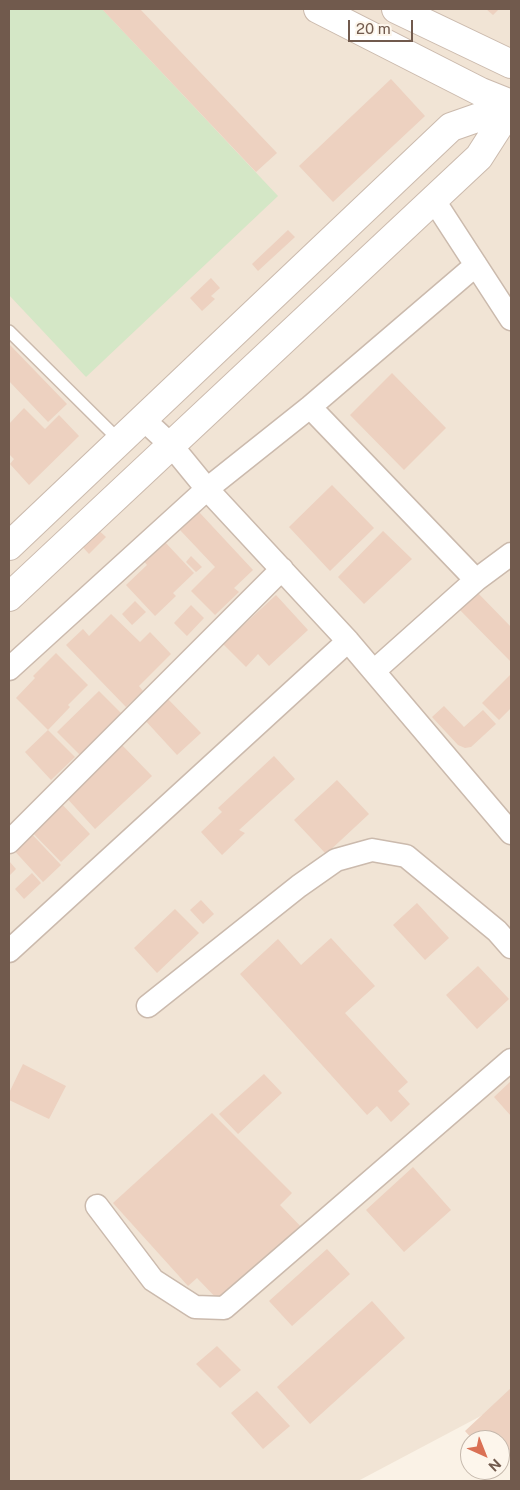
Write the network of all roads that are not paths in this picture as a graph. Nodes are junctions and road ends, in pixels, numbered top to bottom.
1 (318, 9) edge
2 (396, 9) edge
3 (511, 64) edge
4 (511, 106) edge
5 (433, 199) junction
6 (476, 266) junction
7 (511, 319) edge
8 (9, 331) edge
9 (310, 407) junction
10 (143, 419) junction
11 (120, 441) junction
12 (171, 445) junction
13 (207, 489) junction
14 (9, 546) edge
15 (511, 554) edge
16 (282, 569) junction
17 (476, 580) junction
18 (9, 597) edge
19 (348, 641) junction
20 (9, 669) edge
21 (374, 671) junction
22 (511, 833) edge
23 (9, 842) edge
24 (10, 947) edge
25 (511, 947) edge
26 (148, 1006) dead end
27 (511, 1060) edge
28 (98, 1206) dead end

1 - 4 street
2 - 3 street
4 - 5 street
4 - 10 street
5 - 6 street
5 - 12 street
6 - 7 street
6 - 9 street
8 - 11 lane
9 - 13 street
9 - 17 street
10 - 11 street
10 - 12 street
11 - 14 street
12 - 13 street
12 - 18 street
13 - 16 street
13 - 20 street
15 - 17 street
16 - 19 street
16 - 23 street
17 - 21 street
19 - 21 street
19 - 24 street
21 - 22 street
25 - 26 street
27 - 28 street

